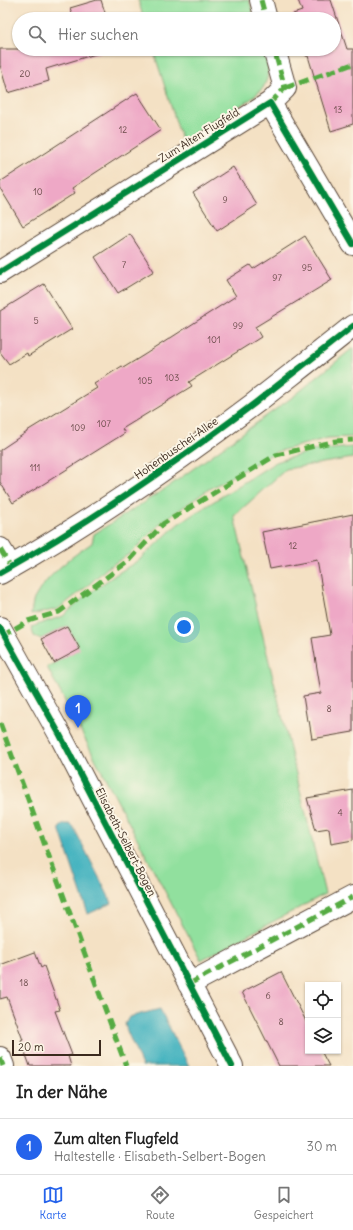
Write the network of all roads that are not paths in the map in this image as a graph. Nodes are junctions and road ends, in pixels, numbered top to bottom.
1 (261, 0) edge
2 (264, 12) edge
3 (276, 56) edge
4 (270, 103) junction
5 (353, 244) edge
6 (0, 272) edge
7 (353, 326) edge
8 (4, 563) edge
9 (0, 628) edge
10 (353, 896) edge
11 (189, 984) junction
12 (0, 1058) edge
13 (3, 1066) edge
14 (232, 1066) edge

1 - 2 street
3 - 4 street, Zum Alten Flugfeld
4 - 5 street
4 - 6 street, Zum Alten Flugfeld
7 - 8 street, Hohenbuschei-Allee
9 - 11 street, Elisabeth-Selbert-Bogen
10 - 11 street
11 - 14 street, Elisabeth-Selbert-Bogen
12 - 13 street

